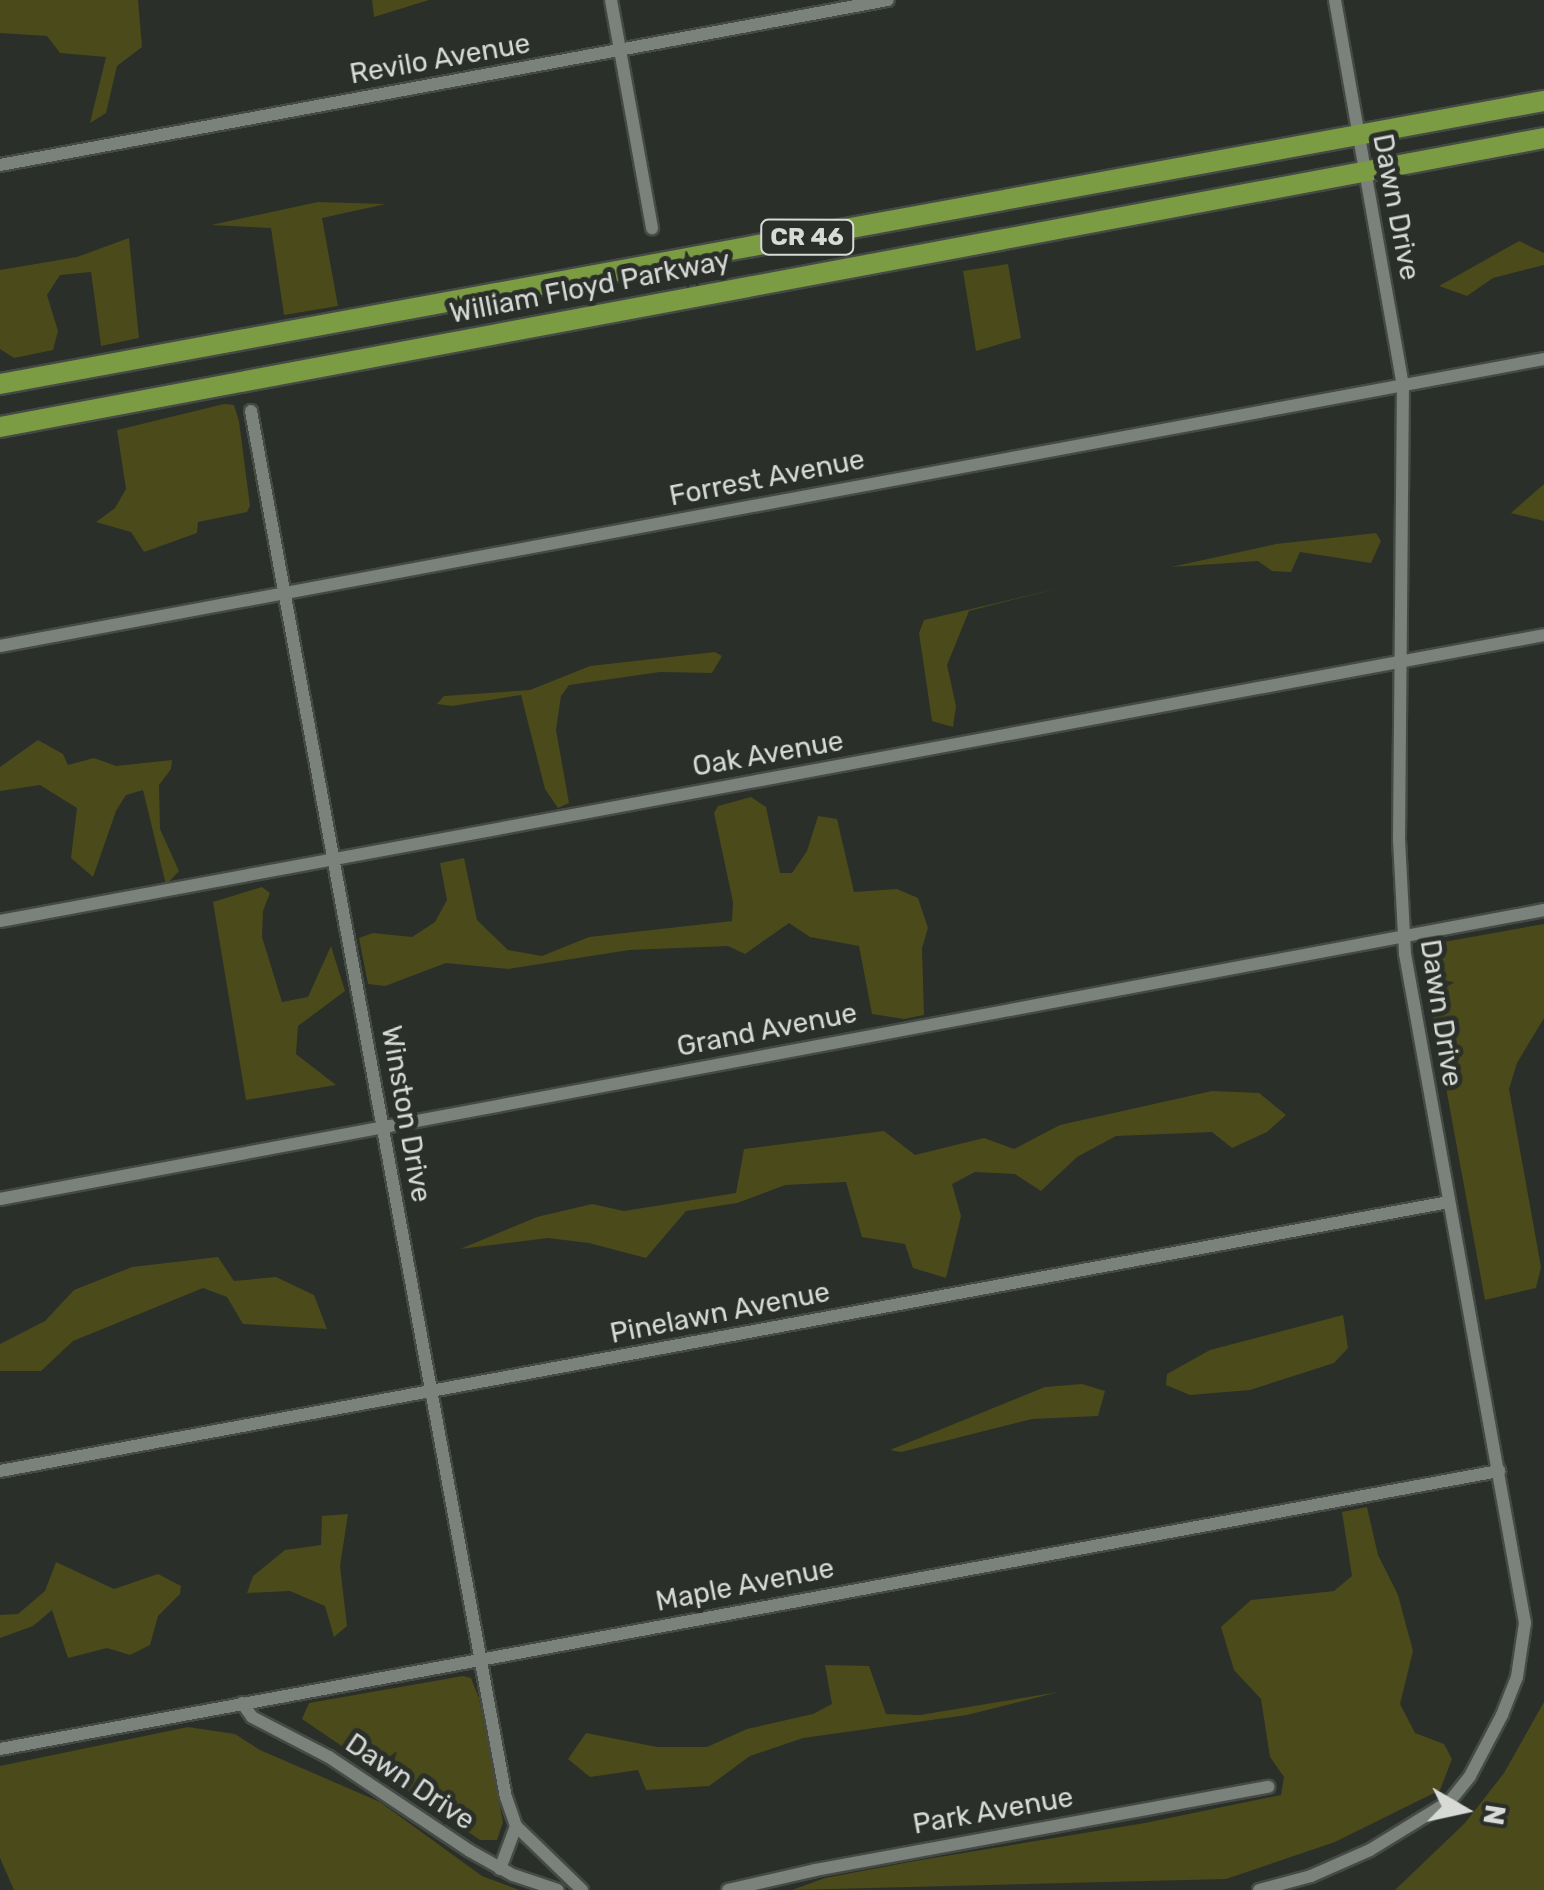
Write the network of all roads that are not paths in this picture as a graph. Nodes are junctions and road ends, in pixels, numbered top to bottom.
1 (612, 0) edge
2 (888, 0) edge
3 (1335, 0) edge
4 (621, 51) junction
5 (1544, 101) edge
6 (1358, 135) junction
7 (1544, 138) edge
8 (0, 164) edge
9 (1365, 172) junction
10 (652, 228) dead end
11 (1544, 359) edge
12 (0, 384) edge
13 (1403, 386) junction
14 (251, 411) dead end
15 (0, 427) edge
16 (284, 595) junction
17 (1544, 635) edge
18 (0, 646) edge
19 (1401, 664) junction
20 (334, 860) junction
21 (1544, 910) edge
22 (0, 921) edge
23 (1403, 937) junction
24 (383, 1126) junction
25 (0, 1199) edge
26 (1448, 1202) junction
27 (432, 1392) junction
28 (0, 1471) edge
29 (1499, 1471) junction
30 (482, 1660) junction
31 (242, 1703) junction
32 (0, 1749) edge
33 (1268, 1786) dead end
34 (516, 1826) junction
35 (500, 1869) junction
36 (558, 1890) edge
37 (582, 1890) edge
38 (728, 1890) edge
39 (1260, 1890) edge

1 - 4 street
2 - 4 street, Revilo Avenue
3 - 6 street, Dawn Drive
4 - 8 street, Revilo Avenue
4 - 10 street
5 - 6 highway, William Floyd Parkway / CR 46
6 - 9 street, Dawn Drive
6 - 12 highway, William Floyd Parkway / CR 46
7 - 9 highway, William Floyd Parkway / CR 46
9 - 13 street, Dawn Drive
9 - 15 highway, William Floyd Parkway / CR 46
11 - 13 street, Forrest Avenue
13 - 16 street, Forrest Avenue
13 - 19 street, Dawn Drive
14 - 16 street, Winston Drive
16 - 18 street, Forrest Avenue
16 - 20 street, Winston Drive
17 - 19 street, Oak Avenue
19 - 20 street, Oak Avenue
19 - 23 street, Dawn Drive
20 - 22 street, Oak Avenue
20 - 24 street, Winston Drive
21 - 23 street, Grand Avenue
23 - 24 street, Grand Avenue
23 - 26 street, Dawn Drive
24 - 25 street, Grand Avenue
24 - 27 street, Winston Drive
26 - 27 street, Pinelawn Avenue
26 - 29 street, Dawn Drive
27 - 28 street, Pinelawn Avenue
27 - 30 street, Winston Drive
29 - 30 street, Maple Avenue
29 - 39 street, Dawn Drive
30 - 31 street, Maple Avenue
30 - 34 street, Winston Drive
31 - 32 street, Maple Avenue
31 - 35 street, Dawn Drive
33 - 38 street, Park Avenue
34 - 35 street
34 - 37 street
35 - 36 street, Dawn Drive

